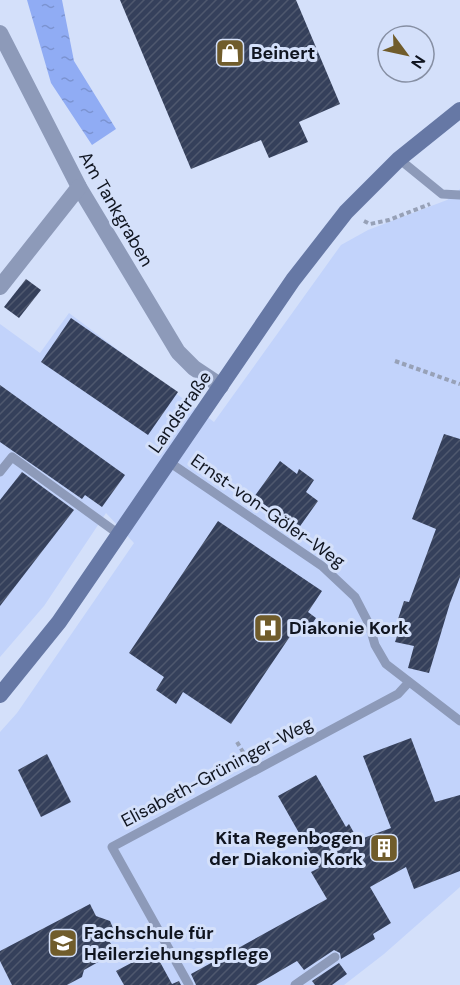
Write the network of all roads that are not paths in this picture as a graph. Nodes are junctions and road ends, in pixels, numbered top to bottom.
1 (0, 33) edge
2 (460, 110) edge
3 (399, 159) junction
4 (79, 187) junction
5 (460, 195) edge
6 (0, 287) edge
7 (221, 386) junction
8 (169, 462) junction
9 (0, 472) edge
10 (120, 535) junction
11 (409, 682) junction
12 (0, 695) edge
13 (460, 720) edge
14 (335, 957) dead end
15 (189, 985) edge
16 (295, 985) edge

1 - 4 street, Am Tankgraben
2 - 3 main road, Landstraße
3 - 5 lane
3 - 7 main road, Landstraße
4 - 6 street
4 - 7 street, Am Tankgraben
7 - 8 main road, Landstraße
8 - 10 main road, Landstraße
8 - 11 lane, Ernst-von-Göler-Weg
9 - 10 lane
10 - 12 main road, Landstraße
11 - 13 lane, Ernst-von-Göler-Weg
11 - 15 lane, Elisabeth-Grüninger-Weg
14 - 16 lane

